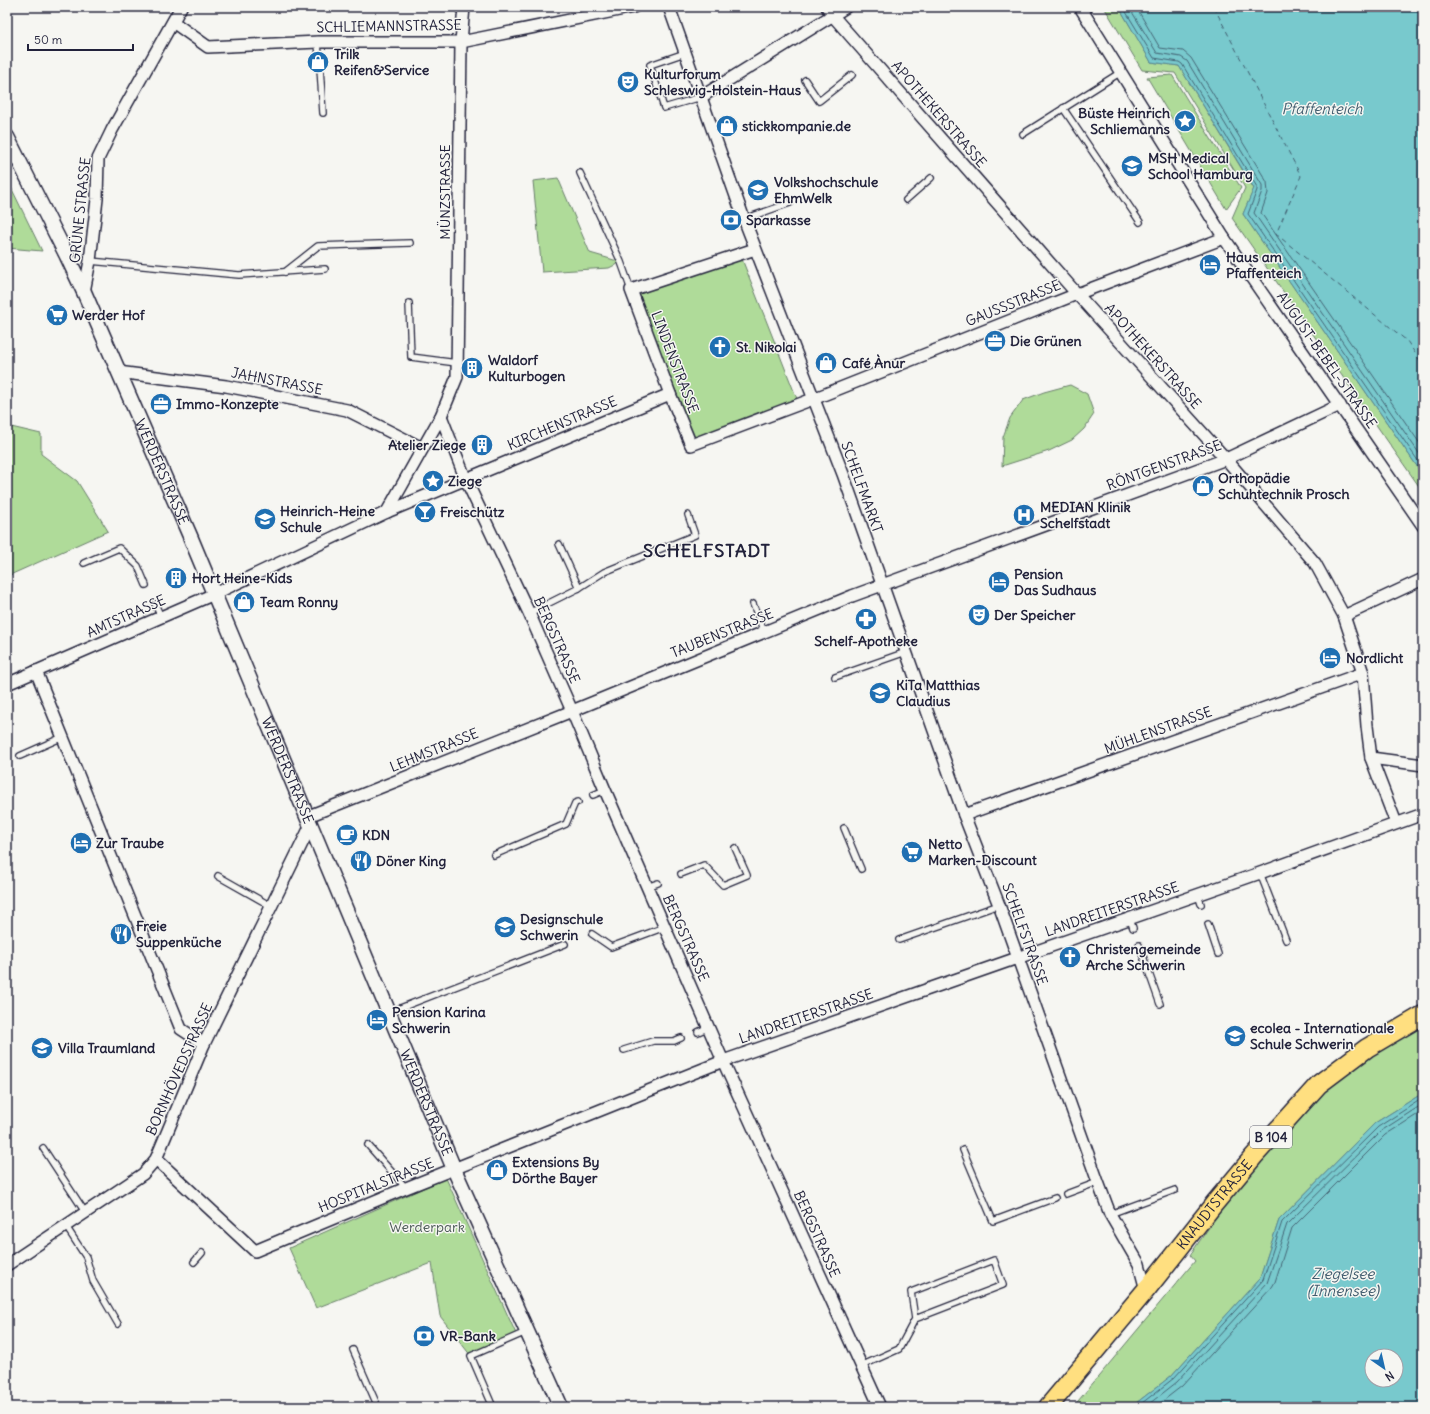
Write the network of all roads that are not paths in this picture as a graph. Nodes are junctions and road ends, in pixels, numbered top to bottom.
1 (181, 7) edge
2 (464, 7) edge
3 (634, 7) edge
4 (669, 7) edge
5 (846, 7) edge
6 (1080, 7) edge
7 (830, 11) edge
8 (173, 22) junction
9 (318, 42) junction
10 (461, 42) junction
11 (685, 53) junction
12 (319, 57) dead end
13 (320, 68) dead end
14 (1121, 72) junction
15 (852, 75) dead end
16 (805, 80) dead end
17 (701, 97) junction
18 (1063, 108) junction
19 (322, 113) dead end
20 (1023, 134) dead end
21 (7, 137) edge
22 (580, 173) dead end
23 (931, 178) dead end
24 (906, 200) dead end
25 (790, 202) dead end
26 (744, 219) junction
27 (1140, 222) dead end
28 (1224, 238) junction
29 (410, 243) dead end
30 (755, 249) junction
31 (90, 261) junction
32 (325, 269) dead end
33 (285, 272) junction
34 (631, 290) junction
35 (84, 292) junction
36 (1076, 294) junction
37 (409, 304) dead end
38 (457, 363) junction
39 (118, 372) junction
40 (670, 394) junction
41 (813, 399) junction
42 (1340, 406) junction
43 (441, 416) junction
44 (422, 448) junction
45 (1226, 459) junction
46 (466, 480) junction
47 (387, 512) junction
48 (688, 515) dead end
49 (1423, 526) edge
50 (559, 544) dead end
51 (84, 563) dead end
52 (1423, 579) edge
53 (146, 585) dead end
54 (883, 585) junction
55 (579, 588) junction
56 (214, 594) junction
57 (155, 604) dead end
58 (753, 604) dead end
59 (529, 613) junction
60 (1344, 616) junction
61 (161, 617) junction
62 (764, 632) junction
63 (906, 652) junction
64 (36, 671) junction
65 (1363, 673) junction
66 (835, 677) dead end
67 (7, 684) edge
68 (572, 711) junction
69 (63, 737) junction
70 (20, 756) dead end
71 (1371, 758) junction
72 (1423, 765) edge
73 (605, 790) junction
74 (593, 796) dead end
75 (578, 802) dead end
76 (1423, 814) edge
77 (964, 815) junction
78 (308, 822) junction
79 (1396, 823) junction
80 (844, 828) dead end
81 (735, 848) dead end
82 (494, 855) dead end
83 (861, 869) dead end
84 (1260, 873) junction
85 (681, 874) dead end
86 (218, 876) dead end
87 (999, 905) junction
88 (271, 906) junction
89 (1208, 924) dead end
90 (665, 927) junction
91 (592, 934) dead end
92 (899, 940) dead end
93 (1286, 940) dead end
94 (565, 944) dead end
95 (1139, 945) dead end
96 (1218, 954) dead end
97 (1017, 958) junction
98 (1160, 1004) dead end
99 (388, 1013) junction
100 (1423, 1015) edge
101 (708, 1027) junction
102 (698, 1032) dead end
103 (680, 1038) dead end
104 (204, 1044) junction
105 (624, 1050) dead end
106 (723, 1061) junction
107 (368, 1145) dead end
108 (43, 1148) dead end
109 (963, 1150) dead end
110 (156, 1159) junction
111 (454, 1169) junction
112 (1098, 1182) junction
113 (406, 1188) junction
114 (1175, 1190) dead end
115 (1066, 1194) dead end
116 (1055, 1198) dead end
117 (85, 1212) junction
118 (1110, 1214) junction
119 (65, 1225) junction
120 (202, 1253) dead end
121 (194, 1262) dead end
122 (7, 1265) edge
123 (1146, 1290) junction
124 (915, 1319) junction
125 (118, 1324) dead end
126 (527, 1332) junction
127 (353, 1350) dead end
128 (860, 1366) junction
129 (378, 1407) edge
130 (493, 1407) edge
131 (561, 1407) edge
132 (880, 1407) edge
133 (1048, 1407) edge

1 - 8 street, GRÜNE STRASSE
2 - 10 street, MÜNZSTRASSE
3 - 10 street, SCHLIEMANNSTRASSE
4 - 11 street, SCHELFMARKT
5 - 7 street
6 - 14 street, AUGUST-BEBEL-STRASSE
7 - 17 street
7 - 36 street, APOTHEKERSTRASSE
8 - 9 street, SCHLIEMANNSTRASSE
8 - 31 street, GRÜNE STRASSE
9 - 10 street, SCHLIEMANNSTRASSE
9 - 12 lane
10 - 38 street, MÜNZSTRASSE
11 - 17 street, SCHELFMARKT
11 - 17 lane
13 - 19 lane
14 - 18 lane
14 - 28 street, AUGUST-BEBEL-STRASSE
15 - 16 lane
17 - 26 street, SCHELFMARKT
18 - 20 lane
18 - 27 lane
21 - 35 street, WERDERSTRASSE
22 - 34 lane
23 - 24 lane
25 - 26 lane
26 - 30 street, SCHELFMARKT
28 - 36 street, GAUSSSTRASSE
28 - 42 street, AUGUST-BEBEL-STRASSE
29 - 33 lane
30 - 34 street
30 - 41 street, SCHELFMARKT
31 - 33 lane
31 - 35 street, GRÜNE STRASSE
32 - 33 lane
34 - 40 street, LINDENSTRASSE
35 - 39 street, WERDERSTRASSE
36 - 41 street, GAUSSSTRASSE
36 - 45 street, APOTHEKERSTRASSE
37 - 38 lane
38 - 43 street, MÜNZSTRASSE
39 - 44 street, JAHNSTRASSE
39 - 56 street, WERDERSTRASSE
40 - 41 street, LINDENSTRASSE
40 - 46 street, KIRCHENSTRASSE
41 - 54 street, SCHELFMARKT
42 - 45 street, RÖNTGENSTRASSE
42 - 49 street, AUGUST-BEBEL-STRASSE
43 - 44 street
43 - 46 street, BERGSTRASSE
44 - 47 street
45 - 54 street, RÖNTGENSTRASSE
45 - 60 street, APOTHEKERSTRASSE
46 - 47 street, KIRCHENSTRASSE
46 - 59 street, BERGSTRASSE
47 - 56 street, AMTSTRASSE
48 - 55 lane
50 - 55 lane
51 - 53 lane
52 - 60 street
54 - 62 street, TAUBENSTRASSE
54 - 63 street, SCHELFSTRASSE
55 - 59 lane
56 - 61 street, AMTSTRASSE
56 - 78 street, WERDERSTRASSE
57 - 61 lane
58 - 62 lane
59 - 68 street, BERGSTRASSE
60 - 65 street, APOTHEKERSTRASSE
61 - 64 street, AMTSTRASSE
62 - 68 street, TAUBENSTRASSE
63 - 66 lane
63 - 77 street, SCHELFSTRASSE
64 - 67 street, AMTSTRASSE
64 - 69 street
65 - 71 street, APOTHEKERSTRASSE
65 - 77 street, MÜHLENSTRASSE
68 - 73 street, BERGSTRASSE
68 - 78 street, LEHMSTRASSE
69 - 70 lane
69 - 104 street
71 - 72 street
71 - 79 street, APOTHEKERSTRASSE
73 - 74 lane
73 - 90 street, BERGSTRASSE
75 - 82 lane
76 - 79 street, LANDREITERSTRASSE
77 - 87 street, SCHELFSTRASSE
78 - 88 street, BORNHÖVEDSTRASSE
78 - 99 street, WERDERSTRASSE
79 - 84 street, LANDREITERSTRASSE
80 - 83 lane
81 - 85 lane
84 - 93 lane
84 - 97 street, LANDREITERSTRASSE
86 - 88 lane
87 - 92 lane
87 - 97 street, SCHELFSTRASSE
88 - 104 street, BORNHÖVEDSTRASSE
89 - 96 lane
90 - 91 lane
90 - 101 street, BERGSTRASSE
94 - 99 lane
95 - 98 lane
97 - 106 street, LANDREITERSTRASSE
97 - 112 street, SCHELFSTRASSE
99 - 111 street, WERDERSTRASSE
100 - 123 main road, KNAUDTSTRASSE / B 104
101 - 102 lane
101 - 106 street, BERGSTRASSE
103 - 105 lane
104 - 110 street, BORNHÖVEDSTRASSE
106 - 111 street, HOSPITALSTRASSE
106 - 128 street, BERGSTRASSE
107 - 113 lane
108 - 117 lane
109 - 116 lane
110 - 113 street, HOSPITALSTRASSE
110 - 117 street, BORNHÖVEDSTRASSE
111 - 113 street, HOSPITALSTRASSE
111 - 126 street, WERDERSTRASSE
112 - 115 lane
112 - 118 street, SCHELFSTRASSE
114 - 118 lane
117 - 119 street, BORNHÖVEDSTRASSE
118 - 123 street, SCHELFSTRASSE
119 - 122 street, BORNHÖVEDSTRASSE
119 - 125 lane
120 - 121 lane
123 - 133 main road, KNAUDTSTRASSE / B 104
124 - 124 lane
124 - 128 lane
126 - 130 lane
126 - 131 street, WERDERSTRASSE
127 - 129 lane
128 - 132 street, BERGSTRASSE

